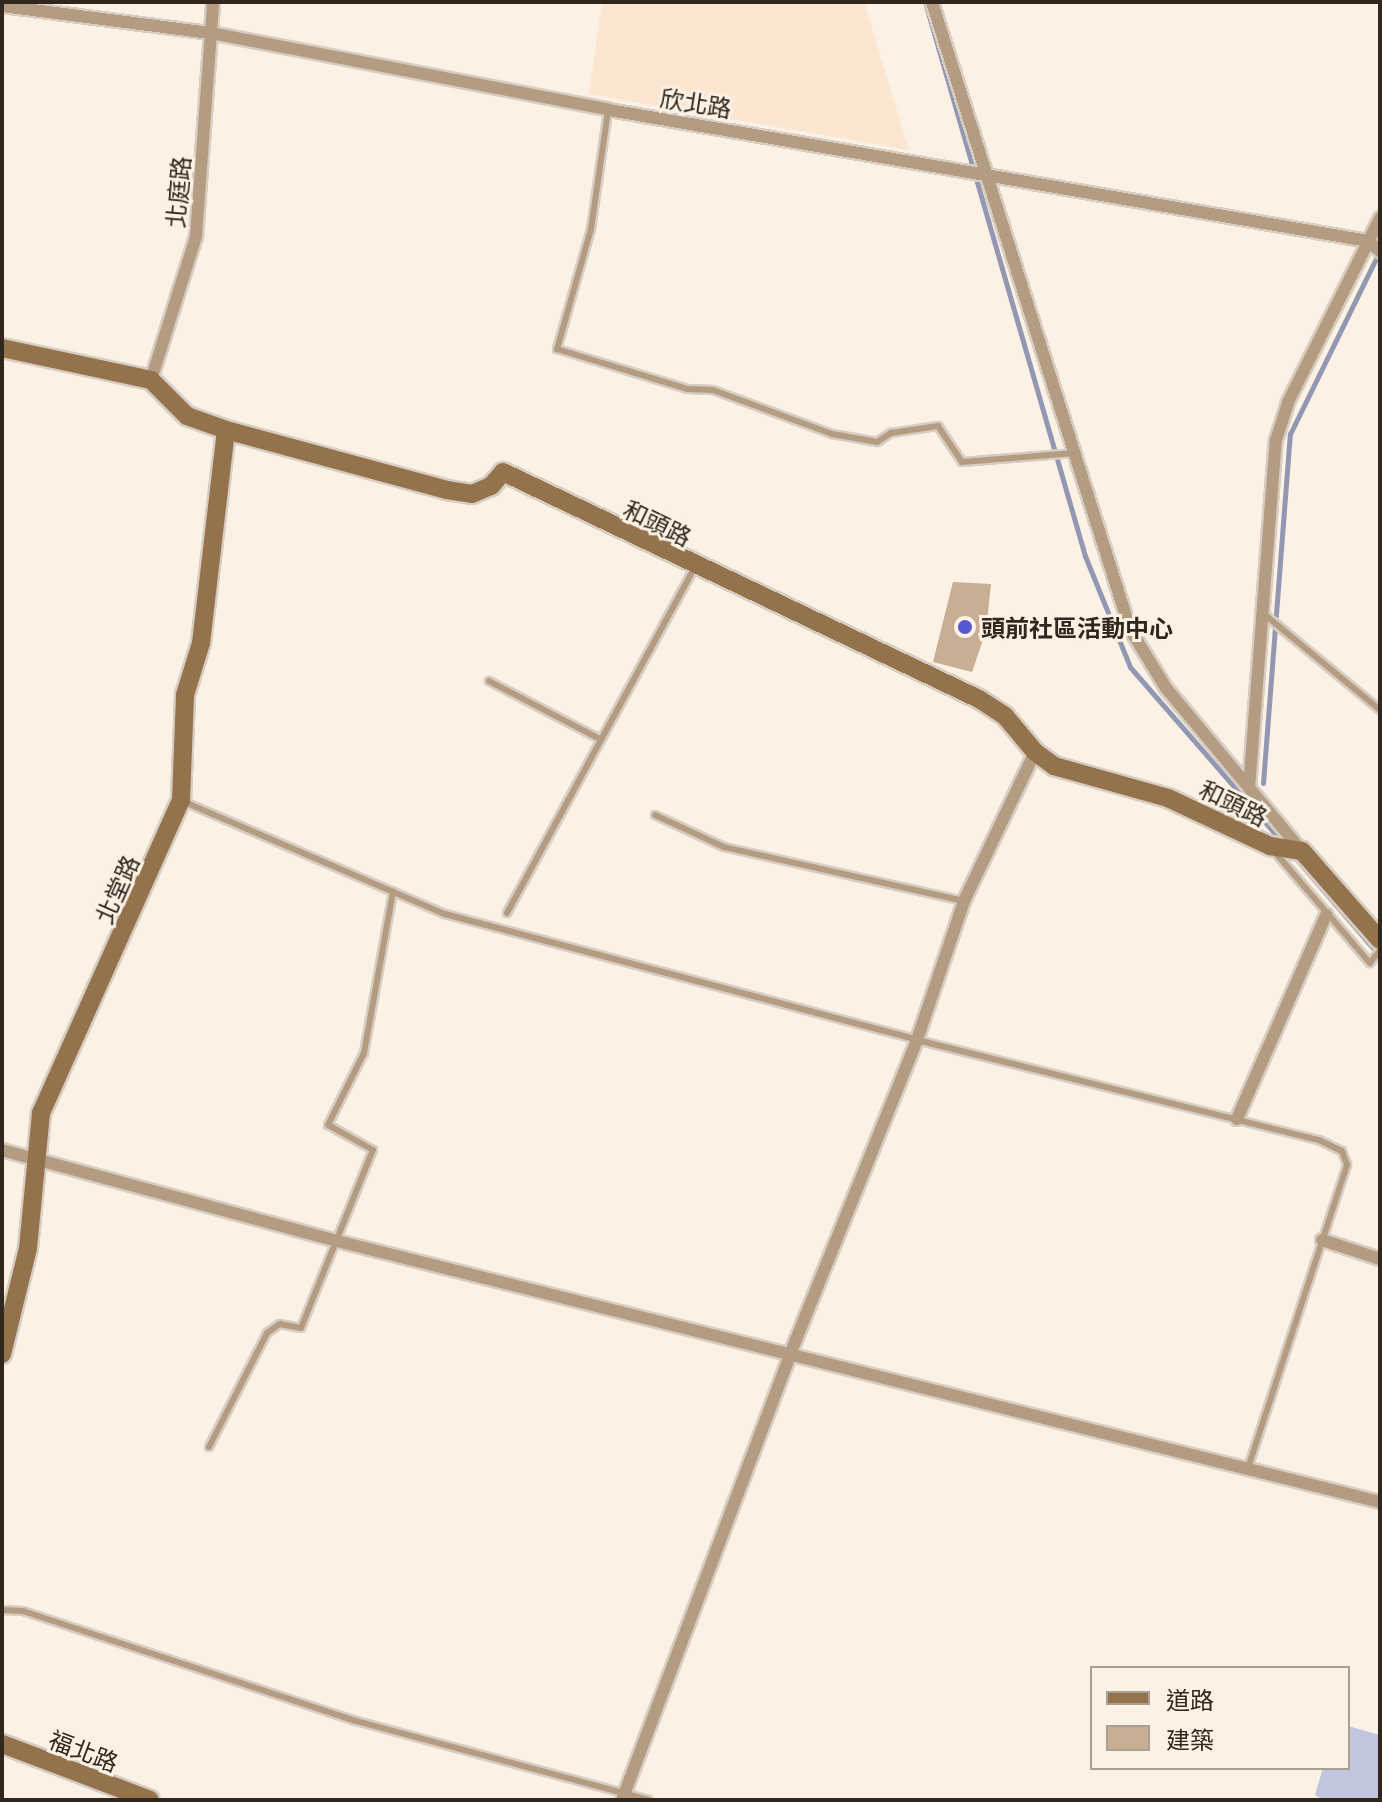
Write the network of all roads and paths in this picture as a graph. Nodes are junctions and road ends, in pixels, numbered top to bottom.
1 (213, 2) edge
2 (932, 2) edge
3 (2, 6) edge
4 (211, 33) junction
5 (609, 110) junction
6 (982, 172) junction
7 (1380, 218) edge
8 (1368, 241) junction
9 (1380, 251) edge
10 (2, 348) edge
11 (151, 380) junction
12 (226, 430) junction
13 (1075, 453) junction
14 (695, 567) junction
15 (1262, 612) junction
16 (489, 681) dead end
17 (1380, 710) edge
18 (600, 739) junction
19 (1035, 752) junction
20 (1249, 788) junction
21 (181, 800) junction
22 (655, 815) dead end
23 (1270, 846) junction
24 (1302, 851) junction
25 (393, 892) junction
26 (964, 901) junction
27 (507, 913) dead end
28 (1326, 915) junction
29 (1380, 940) edge
30 (1380, 950) edge
31 (917, 1040) junction
32 (1237, 1119) junction
33 (2, 1150) edge
34 (37, 1159) junction
35 (1322, 1240) junction
36 (337, 1241) junction
37 (1380, 1259) edge
38 (791, 1352) junction
39 (2, 1354) edge
40 (209, 1447) dead end
41 (1248, 1468) junction
42 (1380, 1502) edge
43 (2, 1610) edge
44 (2, 1744) edge
45 (623, 1797) edge
46 (150, 1800) edge
47 (649, 1800) edge

1 - 4 street, 北庭路
2 - 6 street
3 - 4 street, 欣北路
4 - 5 street, 欣北路
4 - 11 street, 北庭路
5 - 6 street, 欣北路
5 - 13 lane
6 - 8 street, 欣北路
6 - 13 street
7 - 8 street
8 - 9 street, 欣北路
8 - 15 street
10 - 11 street
11 - 12 street, 和頭路
12 - 14 street, 和頭路
12 - 21 street, 北堂路
13 - 20 street
14 - 18 lane
14 - 19 street, 和頭路
15 - 17 lane
15 - 20 street
16 - 18 lane
18 - 27 lane
19 - 23 street, 和頭路
19 - 26 street
20 - 24 street
21 - 25 lane
21 - 34 street, 北堂路
22 - 26 lane
23 - 24 street, 和頭路
23 - 28 lane, 和頭路
24 - 29 street
25 - 31 lane
25 - 36 lane
26 - 31 street
28 - 30 lane, 和頭路
28 - 32 street
31 - 32 lane
31 - 38 street
32 - 35 lane
33 - 34 street
34 - 36 street
34 - 39 street, 北堂路
35 - 37 street
35 - 41 lane
36 - 38 street
36 - 40 lane
38 - 41 street
38 - 45 street
41 - 42 street
43 - 45 lane
44 - 46 street, 福北路
45 - 47 lane

